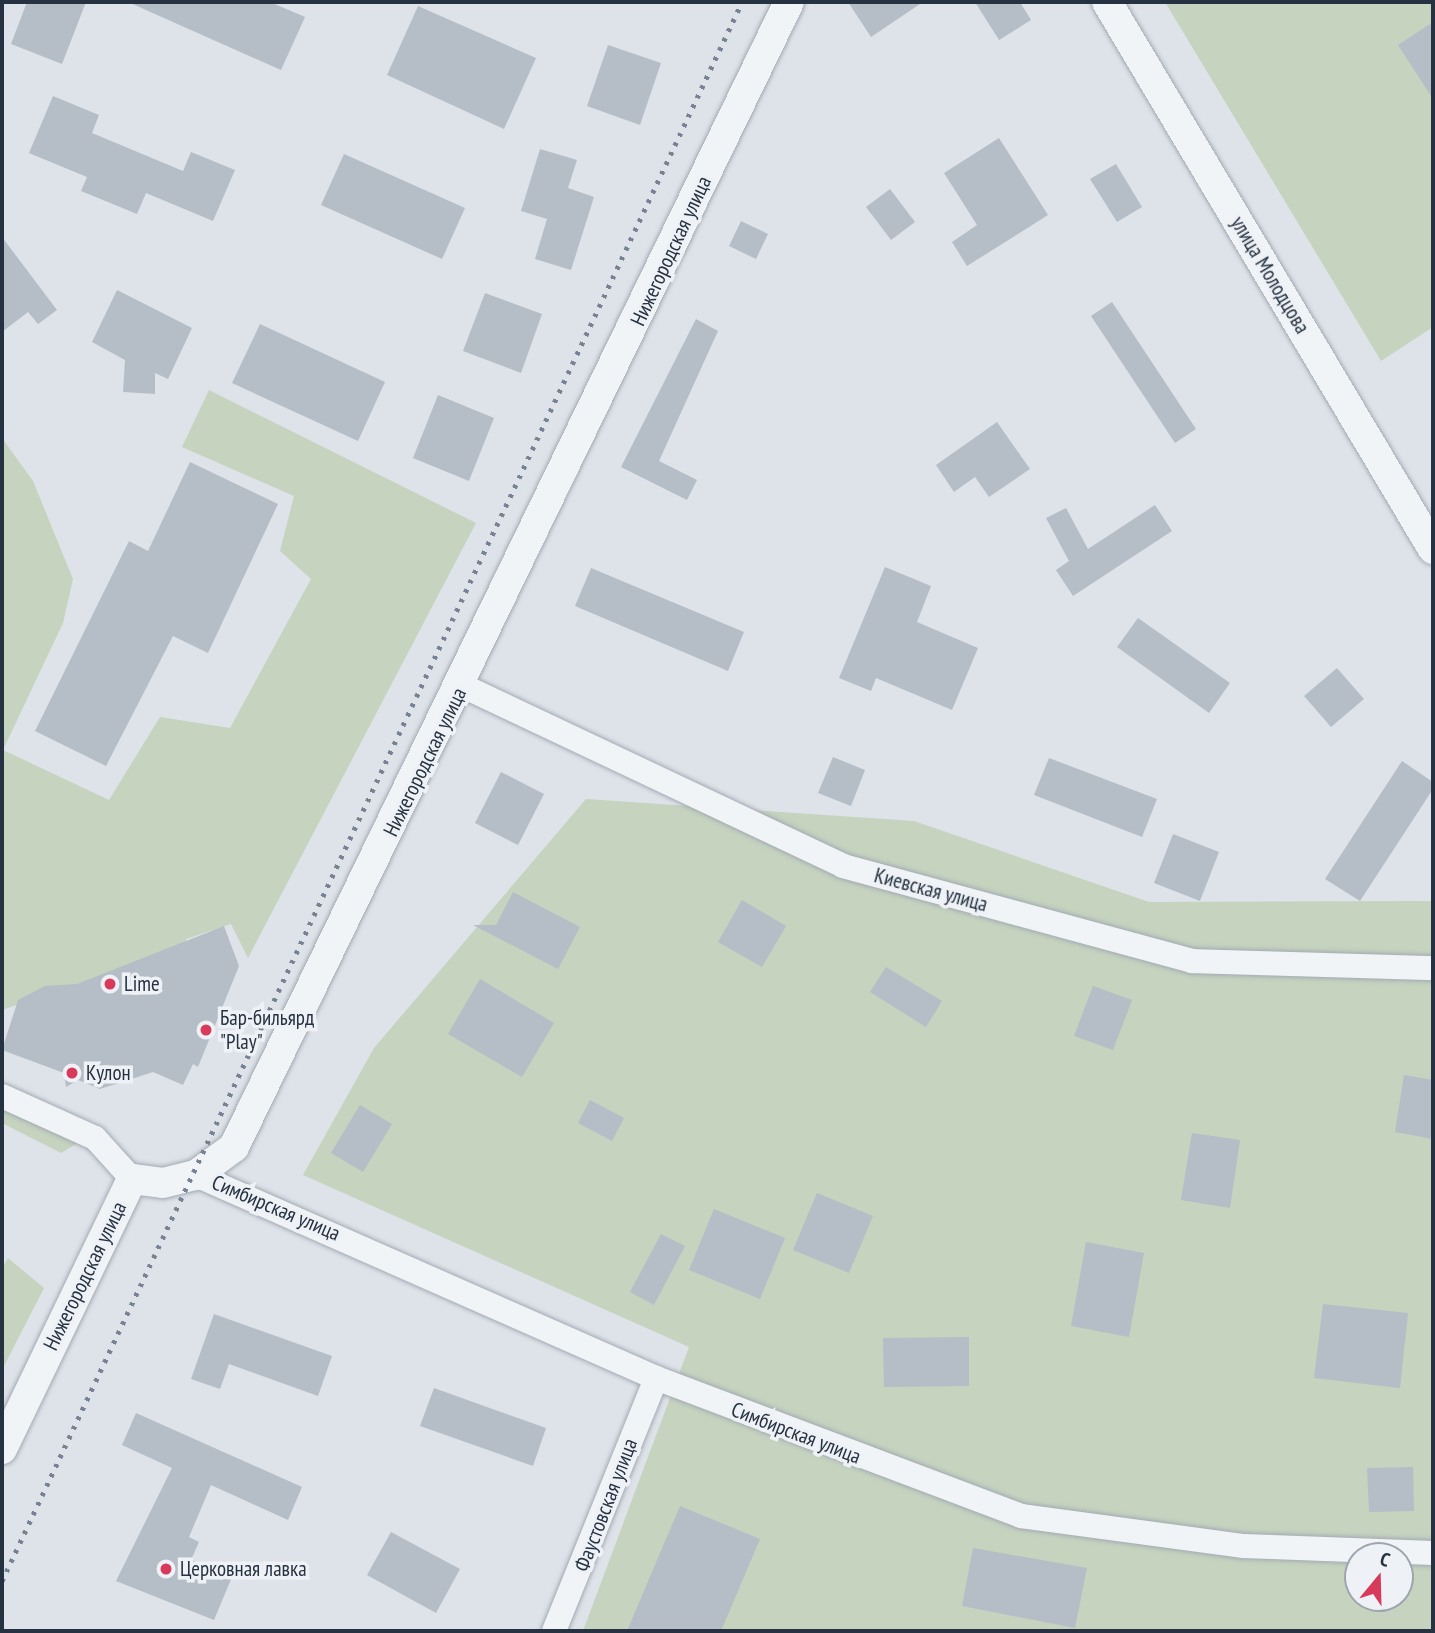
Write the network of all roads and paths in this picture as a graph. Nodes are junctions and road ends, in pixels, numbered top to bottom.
1 (789, 2) edge
2 (1107, 2) edge
3 (1433, 548) edge
4 (463, 686) junction
5 (1433, 968) edge
6 (2, 1096) edge
7 (196, 1175) junction
8 (132, 1180) junction
9 (656, 1378) junction
10 (2, 1449) edge
11 (1433, 1553) edge
12 (554, 1631) edge

1 - 4 street, Нижегородская улица
2 - 3 street, улица Молодцова
4 - 5 street, Киевская улица
4 - 7 street, Нижегородская улица
6 - 8 street
7 - 8 street, Нижегородская улица
7 - 9 street, Симбирская улица
8 - 10 street, Нижегородская улица
9 - 11 street, Симбирская улица
9 - 12 street, Фаустовская улица

